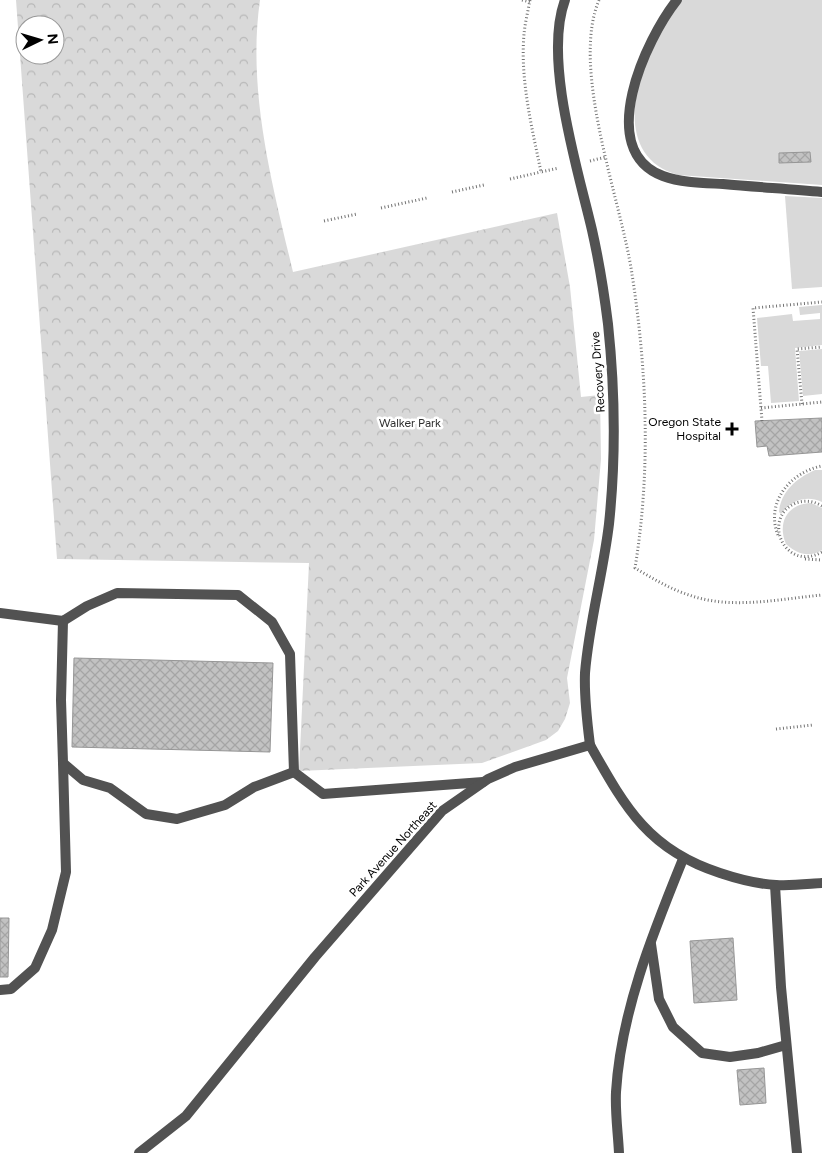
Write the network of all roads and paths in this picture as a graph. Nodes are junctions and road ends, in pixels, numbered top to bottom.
1 (522, 0) edge
2 (565, 0) edge
3 (599, 0) edge
4 (676, 0) edge
5 (530, 1) edge
6 (606, 157) junction
7 (585, 162) dead end
8 (559, 168) dead end
9 (541, 172) junction
10 (510, 179) dead end
11 (484, 185) dead end
12 (452, 192) dead end
13 (822, 192) edge
14 (427, 198) dead end
15 (381, 208) dead end
16 (357, 214) dead end
17 (324, 221) dead end
18 (822, 302) edge
19 (822, 347) edge
20 (822, 402) edge
21 (802, 404) junction
22 (761, 408) junction
23 (762, 420) dead end
24 (822, 466) edge
25 (822, 506) edge
26 (783, 545) junction
27 (822, 552) edge
28 (798, 556) junction
29 (822, 560) edge
30 (822, 595) edge
31 (0, 613) edge
32 (63, 621) junction
33 (813, 726) dead end
34 (776, 729) dead end
35 (590, 745) junction
36 (63, 763) junction
37 (294, 772) junction
38 (482, 782) junction
39 (683, 859) junction
40 (822, 883) edge
41 (775, 885) junction
42 (651, 941) junction
43 (0, 990) edge
44 (786, 1045) junction
45 (139, 1153) edge
46 (619, 1153) edge
47 (797, 1153) edge

1 - 5 path
2 - 35 street, Recovery Drive
3 - 6 path
4 - 13 street
5 - 9 path
6 - 7 path
6 - 30 path
8 - 9 path
9 - 10 path
11 - 12 path
14 - 15 path
16 - 17 path
18 - 22 path
19 - 21 path
20 - 21 path
21 - 22 path
22 - 23 path
24 - 26 path
25 - 26 path
26 - 28 path
27 - 28 path
28 - 29 path
31 - 32 street
32 - 36 street
32 - 37 street
33 - 34 path
35 - 38 street, Park Avenue Northeast
35 - 39 street
36 - 37 street
36 - 43 street
37 - 38 street
38 - 45 street, Park Avenue Northeast
39 - 41 street
39 - 42 street
40 - 41 street
41 - 44 street
42 - 44 street
42 - 46 street
44 - 47 street

